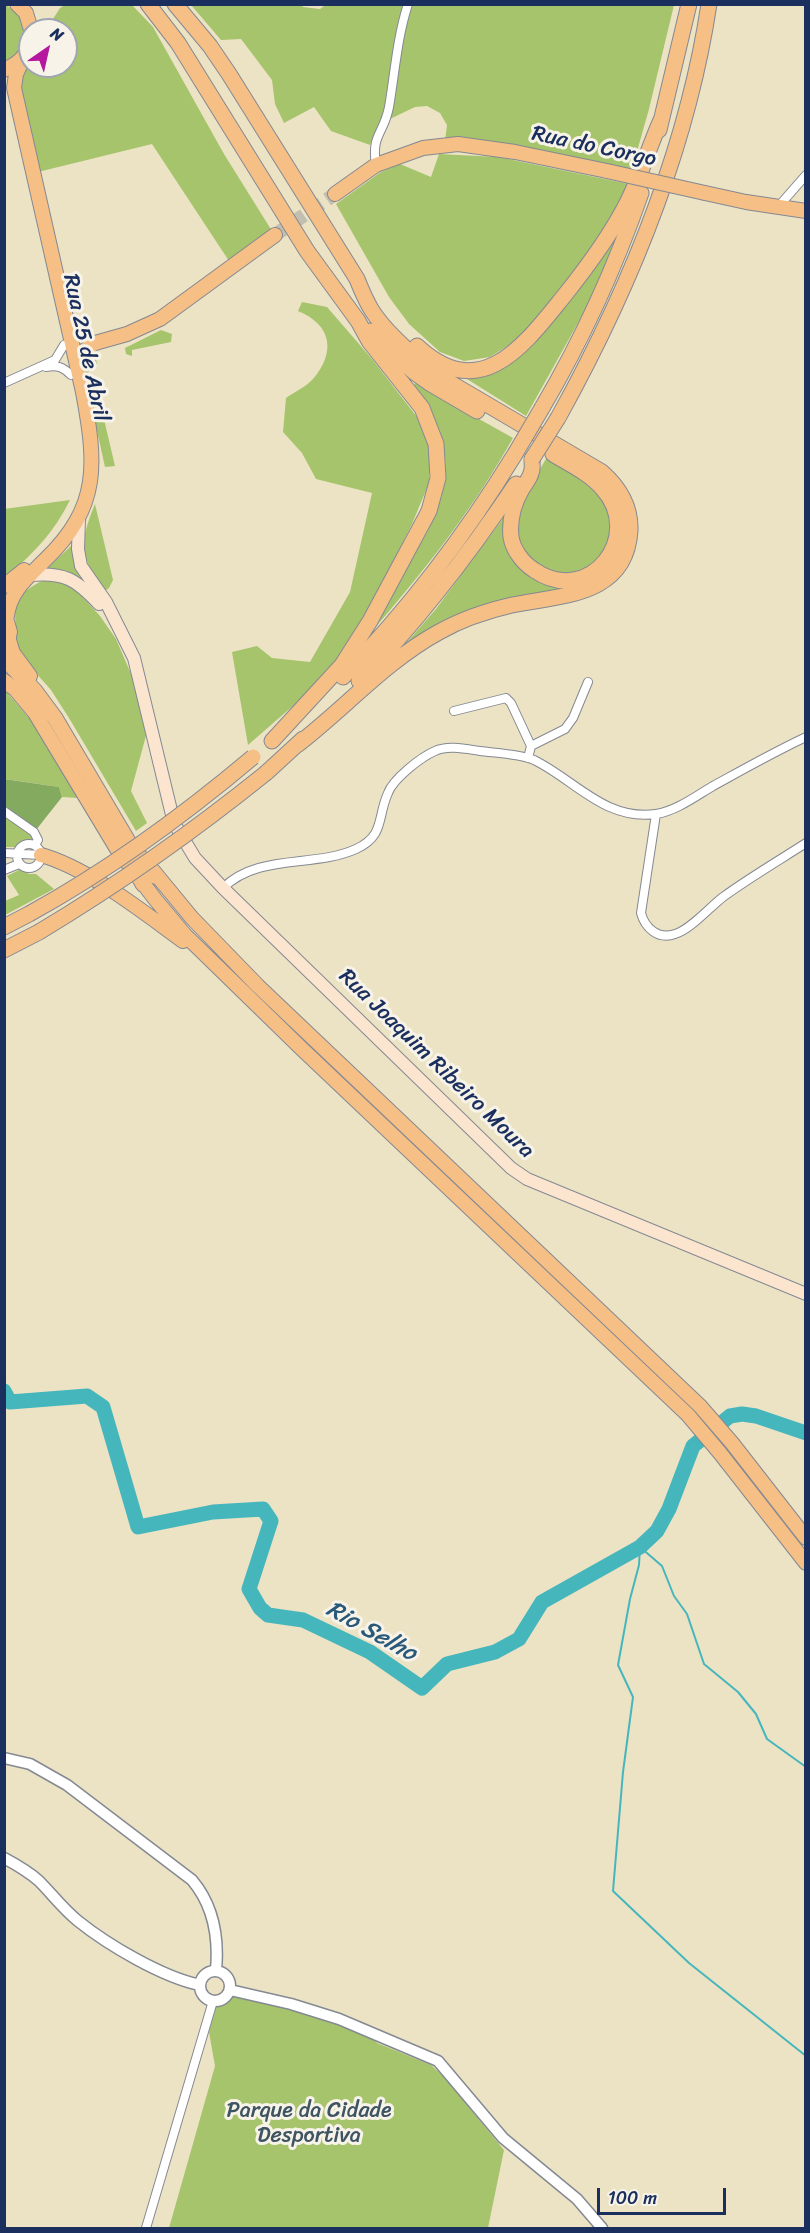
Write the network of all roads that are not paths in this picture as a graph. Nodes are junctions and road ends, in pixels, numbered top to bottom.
1 (17, 4) edge
2 (148, 4) edge
3 (175, 4) edge
4 (408, 4) edge
5 (689, 4) edge
6 (709, 4) edge
7 (27, 18) edge
8 (18, 62) edge
9 (4, 70) edge
10 (18, 70) edge
11 (4, 94) edge
12 (661, 120) junction
13 (376, 165) junction
14 (806, 175) edge
15 (334, 194) tunnel mouth
16 (778, 207) junction
17 (806, 211) edge
18 (275, 235) tunnel mouth
19 (357, 279) junction
20 (358, 321) junction
21 (67, 338) junction
22 (95, 343) junction
23 (40, 368) junction
24 (74, 371) junction
25 (4, 383) edge
26 (532, 459) junction
27 (79, 519) junction
28 (30, 575) junction
29 (4, 586) edge
30 (6, 613) edge
31 (117, 622) junction
32 (6, 650) edge
33 (4, 669) edge
34 (4, 681) edge
35 (588, 682) dead end
36 (454, 711) dead end
37 (806, 737) edge
38 (272, 741) junction
39 (297, 745) junction
40 (531, 746) junction
41 (528, 758) junction
42 (4, 811) edge
43 (656, 814) junction
44 (806, 843) edge
45 (38, 850) junction
46 (4, 853) edge
47 (17, 854) junction
48 (19, 864) junction
49 (4, 870) edge
50 (149, 880) junction
51 (226, 891) junction
52 (4, 927) edge
53 (4, 950) edge
54 (210, 961) junction
55 (806, 1294) edge
56 (806, 1538) edge
57 (806, 1563) edge
58 (4, 1758) edge
59 (4, 1858) edge
60 (216, 1970) junction
61 (200, 1985) junction
62 (230, 1990) junction
63 (213, 2001) junction
64 (146, 2229) edge
65 (602, 2229) edge

1 - 7 main road
2 - 20 highway
3 - 19 highway
4 - 13 street
5 - 12 highway
6 - 26 highway, bridge
8 - 9 main road
10 - 21 main road, Rua 25 de Abril
11 - 21 main road, Rua 25 de Abril
12 - 19 highway
12 - 38 highway, bridge
13 - 15 main road, Rua do Corgo
13 - 16 main road, Rua do Corgo, bridge
14 - 16 street
16 - 17 main road, Rua do Corgo
18 - 22 main road
19 - 39 highway
20 - 26 highway
20 - 38 highway
21 - 22 main road
21 - 23 street
21 - 24 main road, Rua 25 de Abril
22 - 24 main road
23 - 24 street
23 - 25 street
24 - 27 main road, Rua 25 de Abril
24 - 29 main road, Rua 25 de Abril
26 - 39 highway
27 - 28 main road, Rua 25 de Abril
27 - 31 main road, Rua 25 de Abril
28 - 30 main road, Rua 25 de Abril
28 - 31 main road, Rua 25 de Abril
30 - 32 main road
31 - 51 main road, Rua 25 de Abril
32 - 50 highway
33 - 50 highway
34 - 50 main road
35 - 40 street
36 - 40 street
37 - 43 street
38 - 52 highway, bridge
39 - 53 highway, bridge
40 - 41 street
41 - 43 street
41 - 51 street
42 - 45 street
43 - 44 street
45 - 47 street
45 - 48 street
45 - 54 main road
46 - 47 street
47 - 48 street
48 - 49 street
50 - 54 main road
50 - 56 main road
51 - 55 main road, Rua Joaquim Ribeiro Moura
54 - 57 main road
58 - 60 street
59 - 61 street
60 - 61 street
60 - 62 street
61 - 63 street
62 - 63 street
62 - 65 street
63 - 64 street

